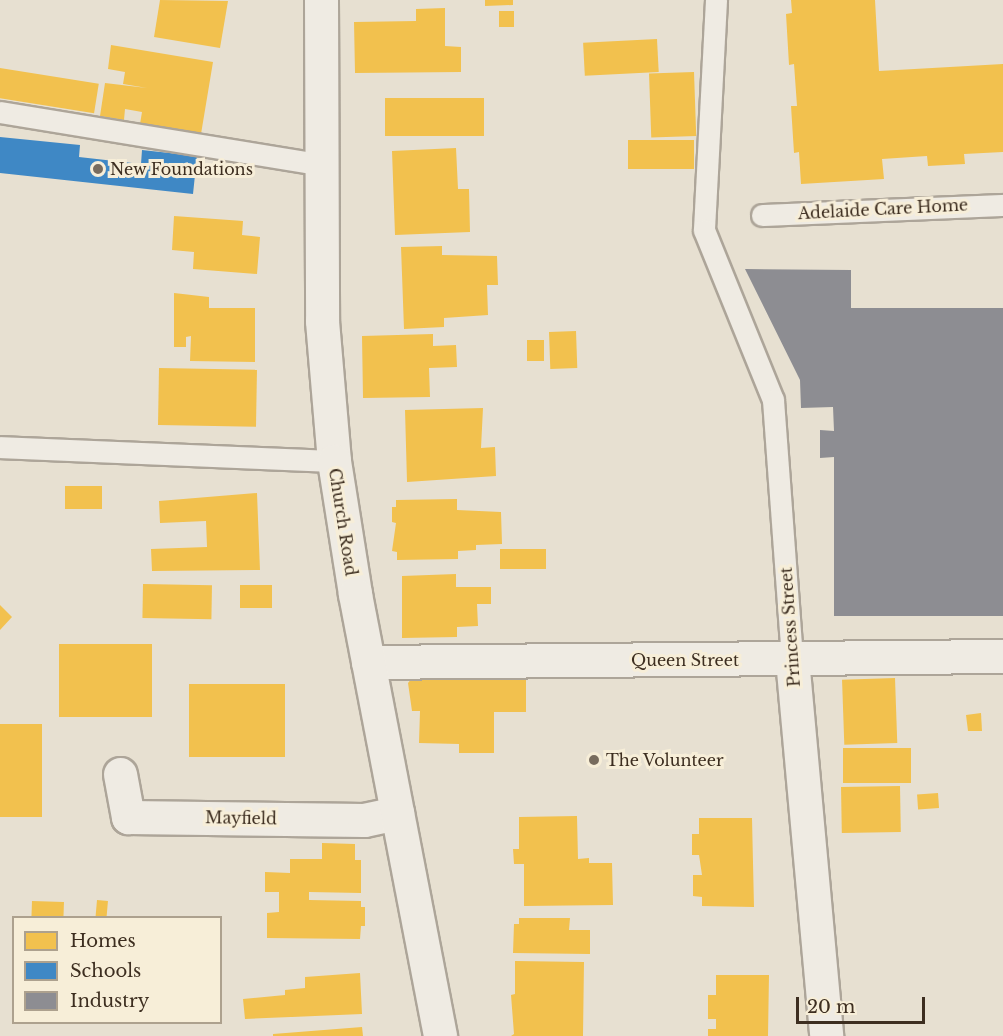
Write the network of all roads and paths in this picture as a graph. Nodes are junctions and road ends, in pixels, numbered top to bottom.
1 (321, 0) edge
2 (716, 0) edge
3 (0, 112) edge
4 (320, 164) junction
5 (1003, 205) edge
6 (762, 215) dead end
7 (0, 447) edge
8 (334, 461) junction
9 (1003, 656) edge
10 (792, 659) junction
11 (368, 662) junction
12 (120, 774) dead end
13 (397, 813) junction
14 (440, 1036) edge
15 (826, 1036) edge

1 - 4 street, Church Road
2 - 10 lane, Princess Street
3 - 4 lane
4 - 8 street, Church Road
5 - 6 lane, Adelaide Care Home
7 - 8 lane
8 - 11 street, Church Road
9 - 10 street, Queen Street
10 - 11 street, Queen Street
10 - 15 street, Princess Street
11 - 13 street, Church Road
12 - 13 street, Mayfield
13 - 14 street, Church Road

